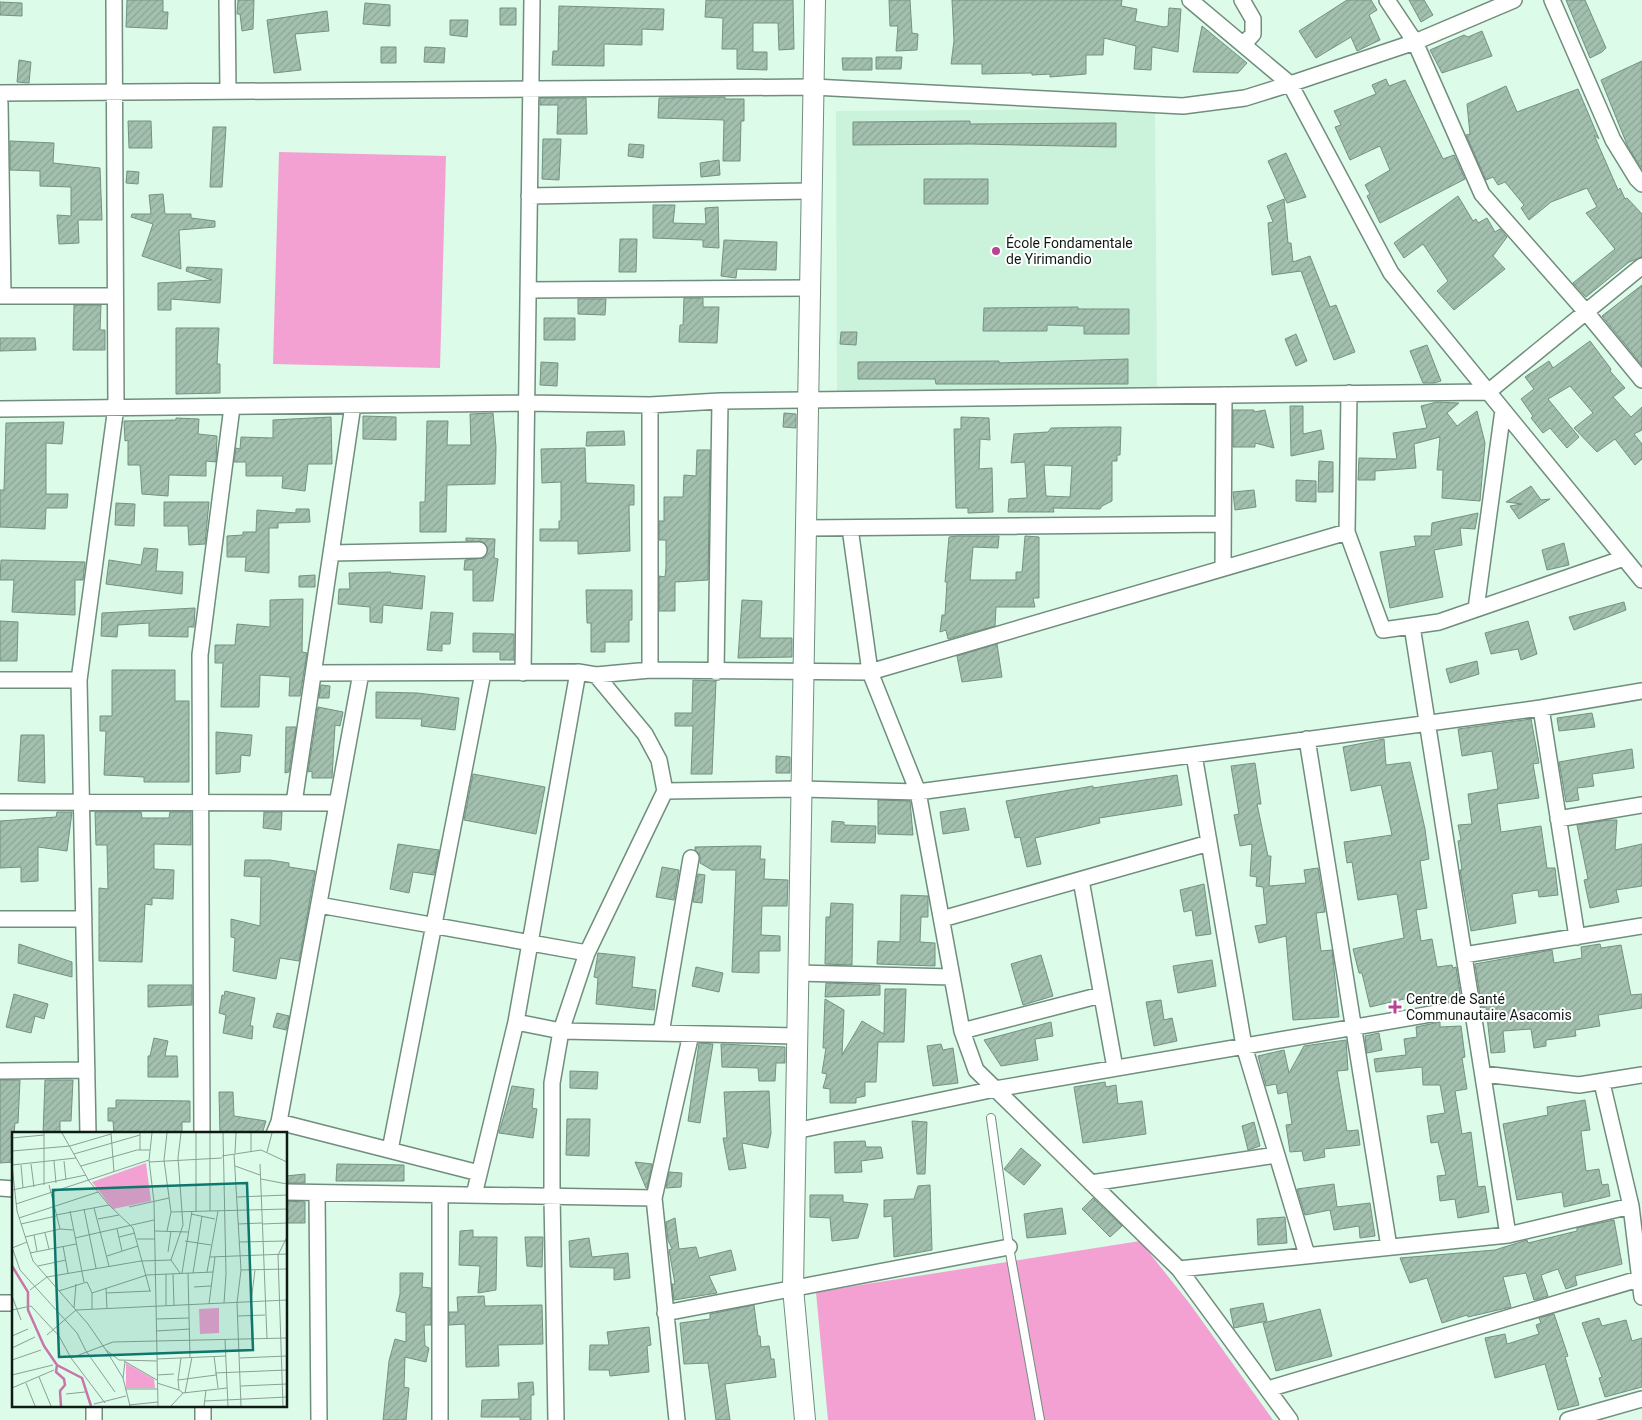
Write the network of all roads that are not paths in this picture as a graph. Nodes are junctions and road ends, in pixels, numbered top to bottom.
1 (114, 0) edge
2 (227, 0) edge
3 (532, 0) edge
4 (815, 0) edge
5 (1190, 0) edge
6 (1242, 0) edge
7 (1387, 0) edge
8 (1514, 0) edge
9 (1552, 0) edge
10 (1415, 42) junction
11 (1244, 44) junction
12 (1290, 84) junction
13 (813, 87) junction
14 (530, 89) junction
15 (228, 91) junction
16 (114, 92) junction
17 (0, 93) edge
18 (0, 103) edge
19 (1642, 184) edge
20 (811, 191) junction
21 (529, 196) junction
22 (1642, 266) edge
23 (810, 288) junction
24 (528, 290) junction
25 (2, 296) edge
26 (115, 296) junction
27 (1586, 312) junction
28 (1642, 380) edge
29 (1488, 392) junction
30 (1349, 394) junction
31 (1224, 395) junction
32 (808, 400) junction
33 (720, 401) junction
34 (526, 403) junction
35 (353, 405) junction
36 (650, 405) junction
37 (232, 407) junction
38 (116, 408) junction
39 (0, 409) edge
40 (1503, 410) junction
41 (1223, 524) junction
42 (806, 528) junction
43 (850, 528) junction
44 (1347, 532) junction
45 (479, 550) dead end
46 (331, 554) junction
47 (1624, 558) junction
48 (1223, 568) junction
49 (1642, 580) edge
50 (1476, 609) junction
51 (1412, 626) junction
52 (650, 670) junction
53 (523, 672) junction
54 (578, 672) junction
55 (716, 672) junction
56 (803, 672) junction
57 (870, 672) junction
58 (314, 673) junction
59 (361, 673) junction
60 (483, 673) junction
61 (596, 675) junction
62 (0, 680) edge
63 (79, 680) junction
64 (1642, 692) edge
65 (1541, 708) junction
66 (1428, 723) junction
67 (1307, 739) junction
68 (1194, 755) junction
69 (801, 789) junction
70 (665, 791) junction
71 (918, 792) junction
72 (0, 802) edge
73 (81, 802) junction
74 (201, 802) junction
75 (294, 803) junction
76 (337, 803) junction
77 (1642, 805) edge
78 (1558, 820) junction
79 (1209, 843) junction
80 (691, 858) dead end
81 (1081, 880) junction
82 (318, 904) junction
83 (0, 919) edge
84 (84, 919) junction
85 (942, 919) junction
86 (434, 925) junction
87 (1642, 926) edge
88 (1577, 937) junction
89 (530, 942) junction
90 (587, 953) junction
91 (1464, 955) junction
92 (798, 973) junction
93 (952, 977) junction
94 (1102, 995) junction
95 (1472, 1007) junction
96 (516, 1022) junction
97 (1353, 1028) junction
98 (561, 1031) junction
99 (962, 1031) junction
100 (661, 1033) junction
101 (691, 1034) junction
102 (796, 1036) junction
103 (1244, 1046) junction
104 (1115, 1068) junction
105 (87, 1070) junction
106 (0, 1071) edge
107 (1483, 1074) junction
108 (1642, 1075) edge
109 (1602, 1083) junction
110 (995, 1089) junction
111 (991, 1118) dead end
112 (276, 1128) edge
113 (795, 1131) junction
114 (88, 1132) edge
115 (202, 1132) edge
116 (390, 1150) junction
117 (1276, 1155) junction
118 (479, 1173) junction
119 (1091, 1183) junction
120 (288, 1192) edge
121 (317, 1193) junction
122 (440, 1195) junction
123 (474, 1195) junction
124 (552, 1196) junction
125 (1633, 1197) edge
126 (654, 1198) junction
127 (1508, 1235) junction
128 (1009, 1247) junction
129 (1389, 1247) junction
130 (1307, 1256) junction
131 (1179, 1269) junction
132 (1640, 1279) edge
133 (793, 1288) junction
134 (1642, 1297) edge
135 (666, 1313) junction
136 (1268, 1390) junction
137 (1642, 1399) edge
138 (319, 1420) edge
139 (440, 1420) edge
140 (556, 1420) edge
141 (677, 1420) edge
142 (805, 1420) edge
143 (1040, 1420) edge
144 (1290, 1420) edge
145 (1568, 1420) edge

1 - 16 street
2 - 15 street
3 - 14 street
4 - 13 street
5 - 11 street
6 - 11 street
7 - 10 street
8 - 10 street
9 - 19 street
10 - 12 street
10 - 27 street
11 - 12 street
12 - 13 street
12 - 29 street
13 - 14 street
13 - 20 street
14 - 15 street
14 - 21 street
15 - 16 street
16 - 17 street
16 - 26 street
18 - 25 street
20 - 21 street
20 - 23 street
21 - 24 street
22 - 27 street
23 - 24 street
23 - 32 street
24 - 34 street
25 - 26 street
26 - 38 street
27 - 28 street
27 - 29 street
29 - 30 street
29 - 40 street
30 - 31 street
30 - 44 street
31 - 32 street
31 - 41 street
32 - 33 street
32 - 42 street
33 - 36 street
33 - 55 street
34 - 35 street
34 - 36 street
34 - 53 street
35 - 37 street
35 - 46 street
36 - 52 street
37 - 38 street
37 - 74 street
38 - 39 street
38 - 63 street
40 - 47 street
40 - 50 street
41 - 43 street
41 - 48 street
42 - 43 street
42 - 56 street
43 - 57 street
44 - 48 street
44 - 51 street
45 - 46 street
46 - 58 street
47 - 49 street
47 - 50 street
48 - 57 street
50 - 51 street
51 - 66 street
52 - 55 street
52 - 61 street
53 - 54 street
53 - 60 street
54 - 61 street
54 - 89 street
55 - 56 street
56 - 57 street
56 - 69 street
57 - 71 street
58 - 59 street
58 - 75 street
59 - 60 street
59 - 76 street
60 - 86 street
61 - 70 street
62 - 63 street
63 - 73 street
64 - 65 street
65 - 66 street
65 - 78 street
66 - 67 street
66 - 91 street
67 - 68 street
67 - 97 street
68 - 71 street
68 - 79 street
69 - 70 street
69 - 71 street
69 - 92 street
70 - 90 street
71 - 85 street
72 - 73 street
73 - 74 street
73 - 84 street
74 - 75 street
74 - 115 street
75 - 76 street
76 - 82 street
77 - 78 street
78 - 88 street
79 - 81 street
79 - 103 street
80 - 100 street
81 - 85 street
81 - 94 street
82 - 86 street
82 - 112 street
83 - 84 street
84 - 105 street
85 - 93 street
86 - 89 street
86 - 116 street
87 - 88 street
88 - 91 street
89 - 90 street
89 - 96 street
90 - 98 street
91 - 95 street
92 - 93 street
92 - 102 street
93 - 99 street
94 - 99 street
94 - 104 street
95 - 97 street
95 - 107 street
96 - 98 street
96 - 118 street
97 - 103 street
97 - 129 street
98 - 100 street
98 - 124 street
99 - 110 street
100 - 101 street
101 - 102 street
101 - 126 street
102 - 113 street
103 - 104 street
103 - 117 street
104 - 110 street
105 - 106 street
105 - 114 street
107 - 109 street
107 - 127 street
108 - 109 street
109 - 125 street
110 - 113 street
110 - 119 street
111 - 128 lane
112 - 116 street
113 - 133 street
116 - 118 street
117 - 119 street
117 - 130 street
118 - 123 street
119 - 131 street
120 - 121 street
121 - 122 street
121 - 138 street
122 - 123 street
122 - 139 street
123 - 124 street
124 - 126 street
124 - 140 street
125 - 127 street
125 - 132 street
126 - 135 street
127 - 129 street
128 - 133 street
128 - 143 lane
129 - 130 street
130 - 131 street
131 - 136 street
132 - 134 street
132 - 136 street
133 - 135 street
133 - 142 street
135 - 141 street
136 - 144 street
137 - 145 street

